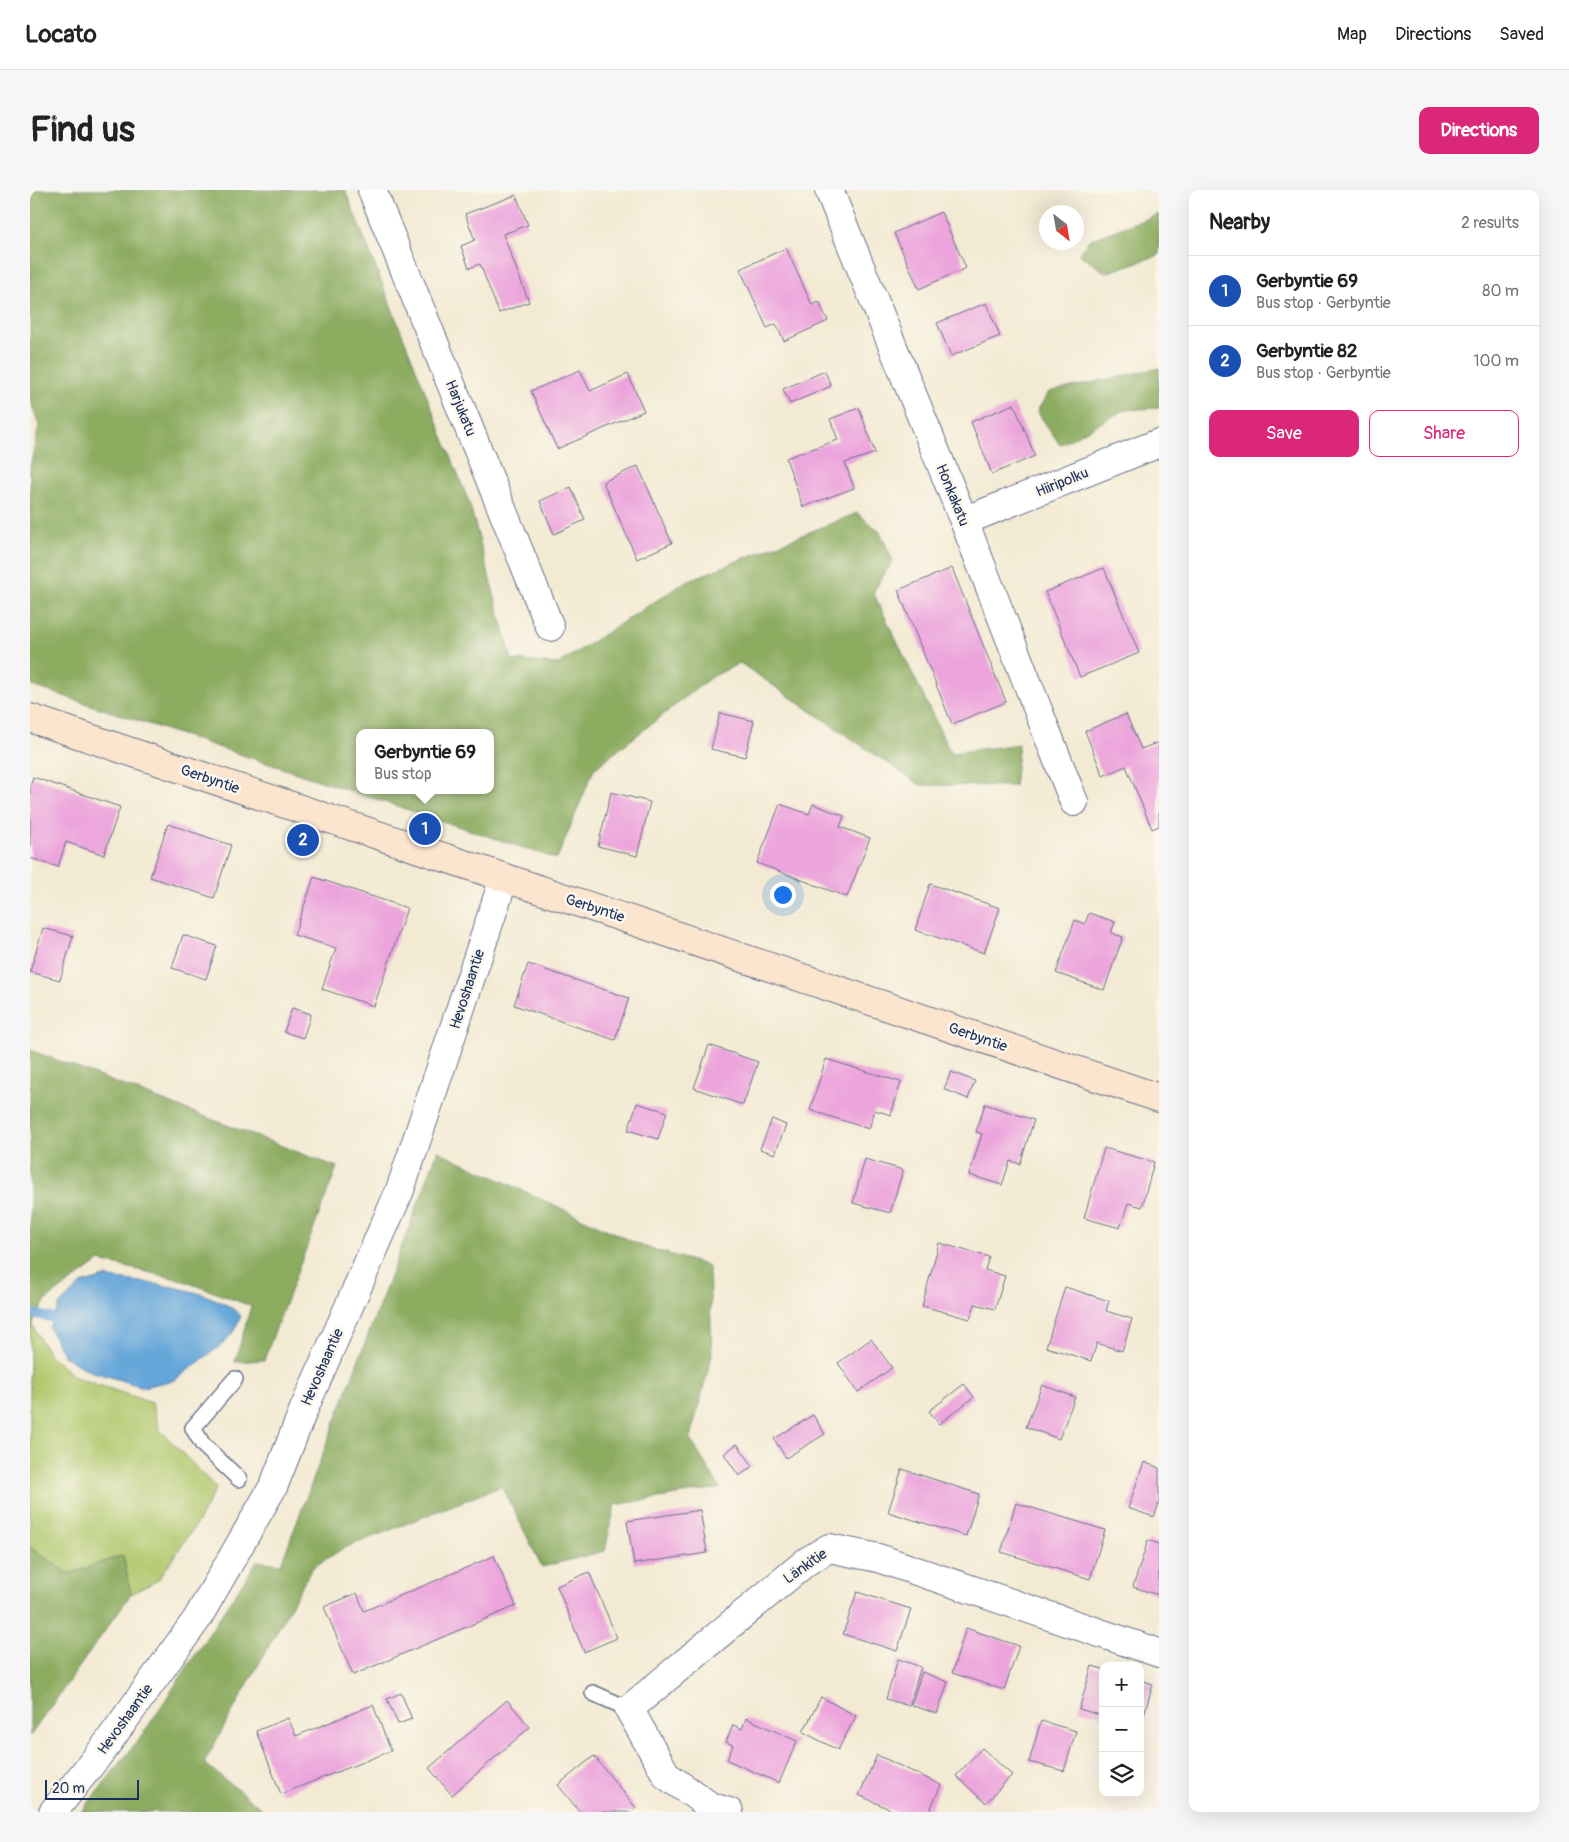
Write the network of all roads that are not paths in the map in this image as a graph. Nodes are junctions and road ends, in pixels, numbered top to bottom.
1 (372, 190) edge
2 (829, 190) edge
3 (1159, 443) edge
4 (964, 521) junction
5 (550, 627) dead end
6 (30, 718) edge
7 (1074, 802) dead end
8 (504, 878) junction
9 (1159, 1098) edge
10 (235, 1379) dead end
11 (239, 1479) dead end
12 (1159, 1654) edge
13 (593, 1693) dead end
14 (629, 1709) junction
15 (53, 1812) edge
16 (729, 1812) edge

1 - 5 street, Harjukatu
2 - 4 street, Honkakatu
3 - 4 street, Hiiripolku
4 - 7 street, Honkakatu
6 - 8 main road, Gerbyntie
8 - 9 main road, Gerbyntie
8 - 15 street, Hevoshaantie
10 - 11 lane
12 - 14 street, Länkitie
13 - 14 lane
14 - 16 street

